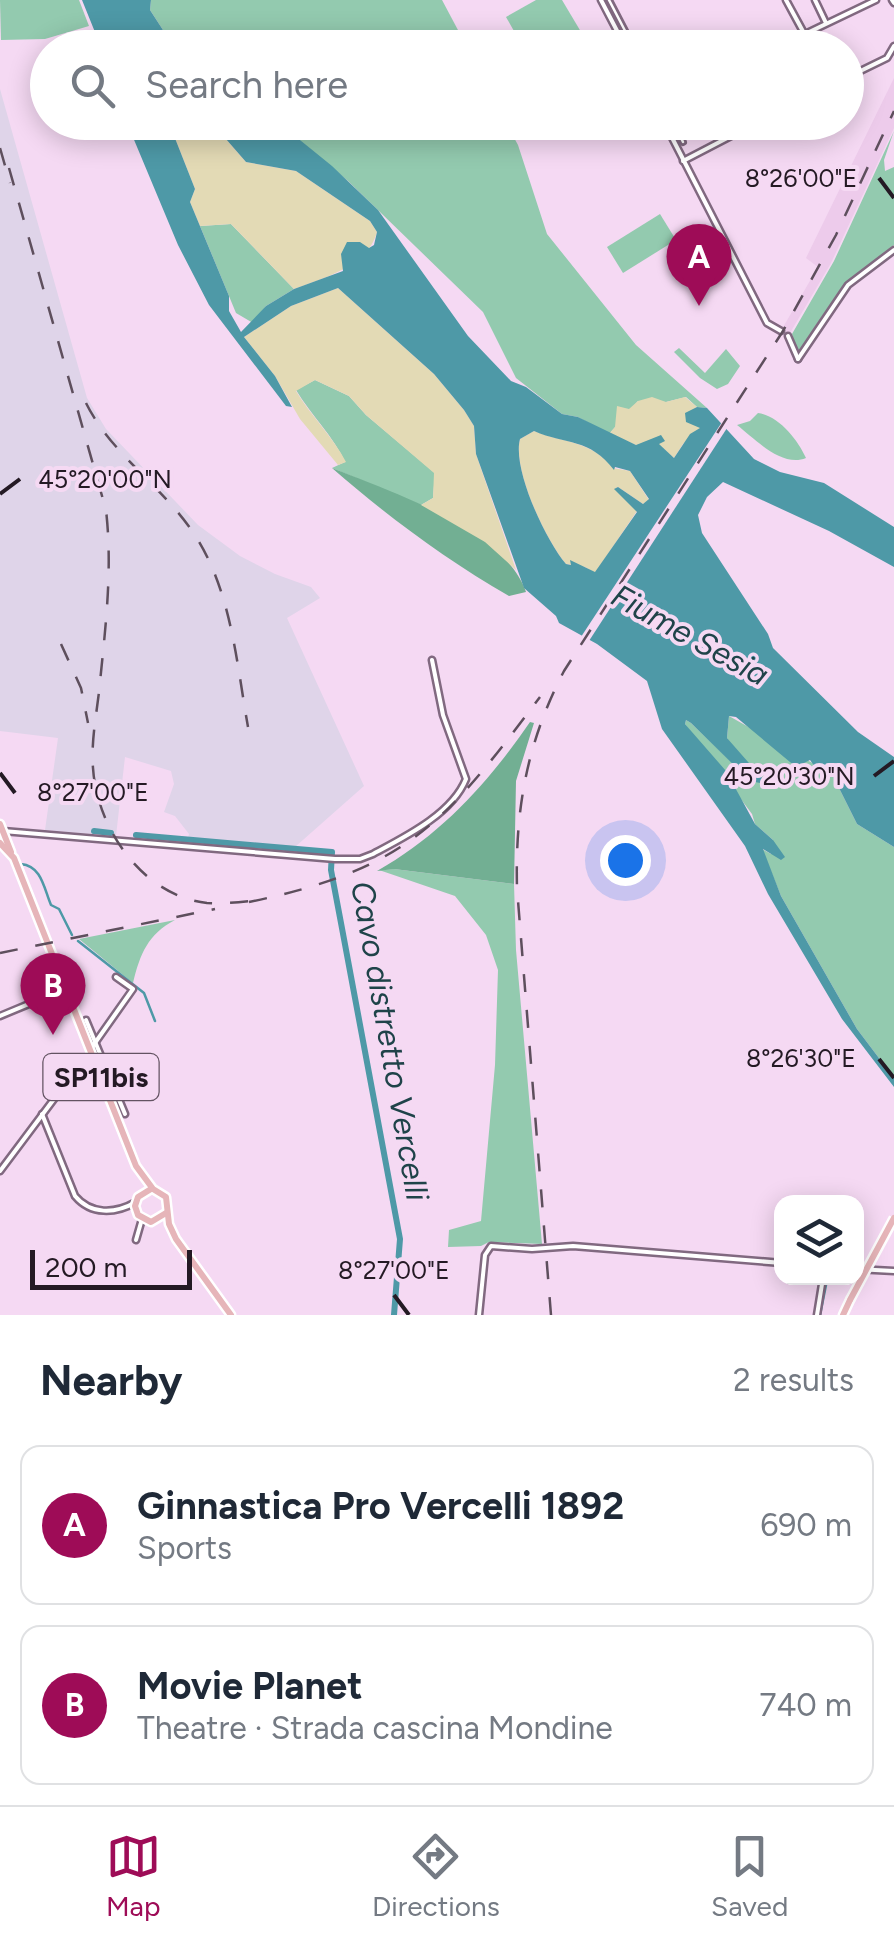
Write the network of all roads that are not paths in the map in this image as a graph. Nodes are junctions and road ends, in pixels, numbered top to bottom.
1 (601, 0) edge
2 (610, 0) edge
3 (786, 0) edge
4 (814, 0) edge
5 (876, 0) edge
6 (826, 24) junction
7 (617, 30) edge
8 (625, 30) edge
9 (803, 30) edge
10 (813, 30) edge
11 (894, 46) edge
12 (864, 69) edge
13 (673, 140) edge
14 (722, 140) edge
15 (683, 160) junction
16 (894, 250) edge
17 (781, 331) dead end
18 (788, 336) dead end
19 (432, 660) dead end
20 (2, 827) edge
21 (0, 843) edge
22 (14, 858) junction
23 (116, 977) dead end
24 (66, 988) junction
25 (0, 1016) edge
26 (86, 1020) dead end
27 (93, 1050) junction
28 (42, 1114) junction
29 (125, 1114) dead end
30 (136, 1166) junction
31 (0, 1171) edge
32 (152, 1189) junction
33 (141, 1193) junction
34 (136, 1202) junction
35 (120, 1209) junction
36 (166, 1213) junction
37 (894, 1218) edge
38 (147, 1219) junction
39 (137, 1236) dead end
40 (176, 1238) junction
41 (774, 1262) edge
42 (864, 1270) edge
43 (894, 1272) edge
44 (822, 1285) edge
45 (231, 1315) edge
46 (479, 1315) edge
47 (817, 1315) edge
48 (843, 1315) edge

1 - 7 street
2 - 8 street
3 - 9 street
4 - 6 street
5 - 6 street
6 - 10 street
11 - 12 street
13 - 15 street
14 - 15 street
15 - 17 street
16 - 18 street
19 - 20 street
20 - 22 main road, SP11bis
21 - 22 main road
22 - 24 main road, SP11bis
23 - 27 street
24 - 25 street
24 - 27 main road, SP11bis
26 - 27 street
27 - 28 street
27 - 29 street
27 - 30 main road, SP11bis
28 - 31 street
28 - 35 street
30 - 32 main road, SP11bis
30 - 33 main road, SP11bis
32 - 33 main road
32 - 36 main road, SP11bis
33 - 34 main road
34 - 35 street
34 - 38 main road
35 - 38 street
36 - 38 main road
36 - 40 main road, SP11bis
37 - 48 main road, bridge
38 - 39 street
38 - 40 main road, SP11bis
40 - 45 main road, SP11bis
41 - 46 street
42 - 43 street
44 - 47 street

